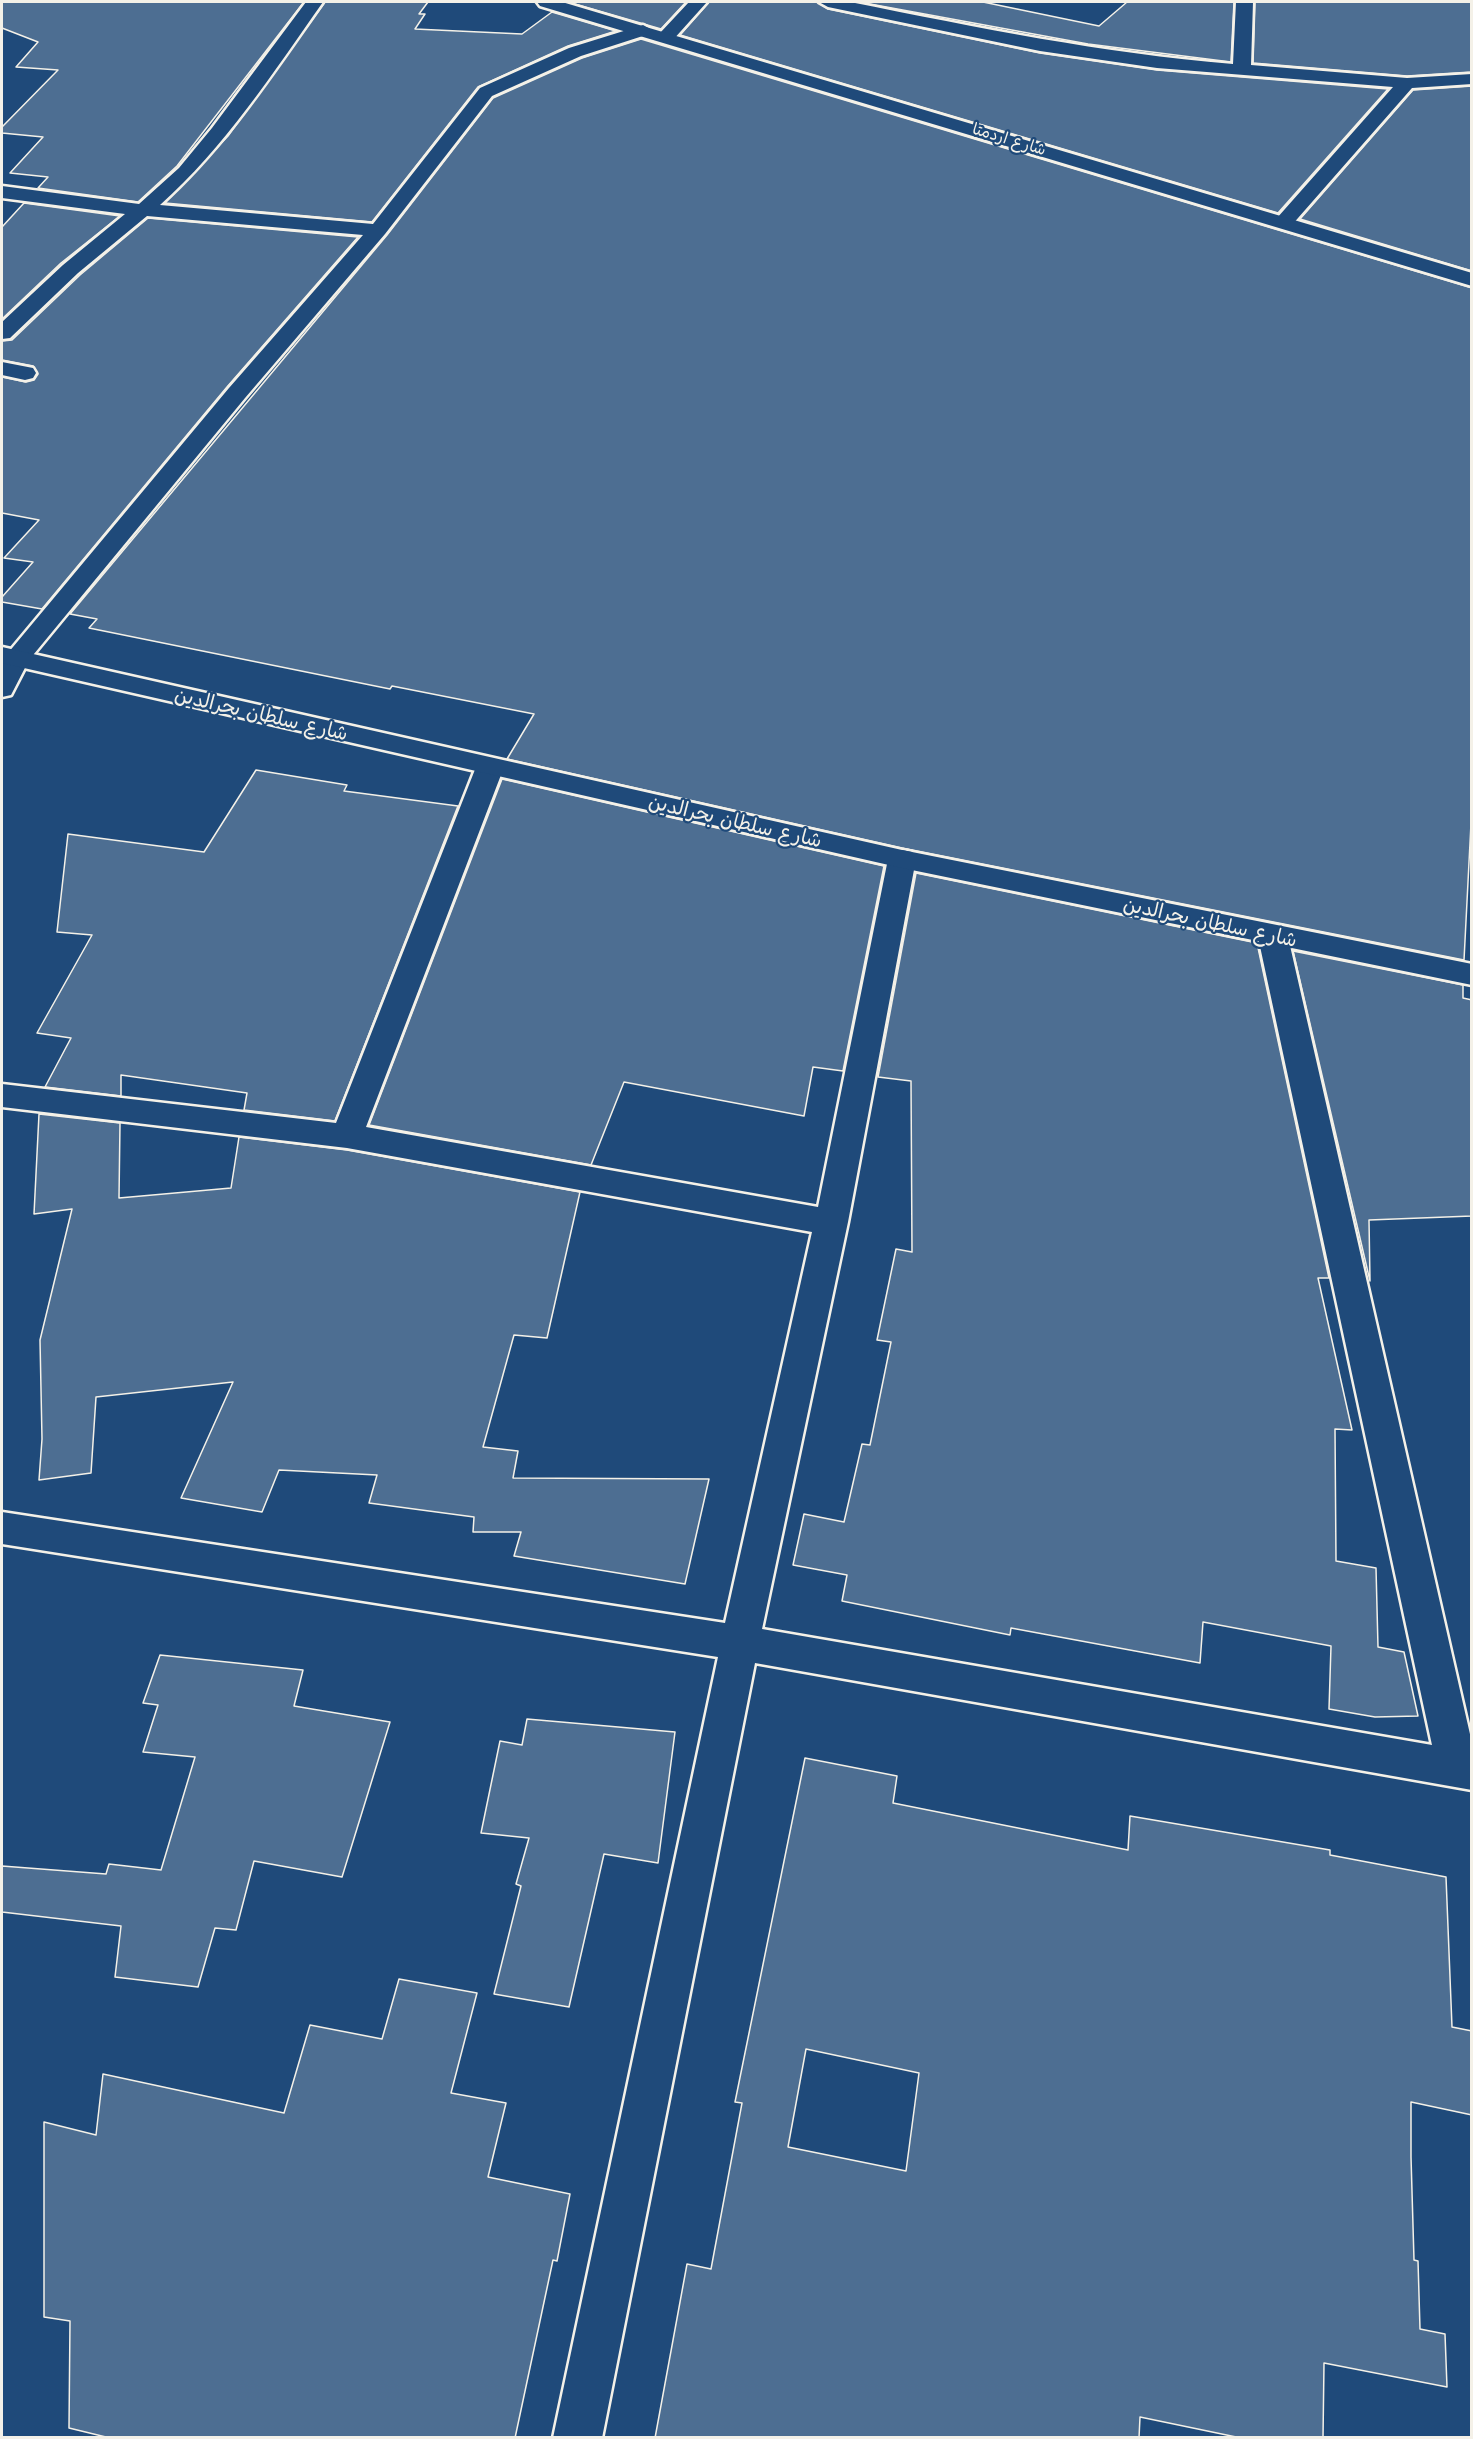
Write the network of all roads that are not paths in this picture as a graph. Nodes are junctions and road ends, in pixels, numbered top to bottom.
1 (314, 2) edge
2 (546, 2) edge
3 (698, 2) edge
4 (828, 2) edge
5 (1245, 2) edge
6 (643, 30) junction
7 (666, 37) junction
8 (1242, 70) junction
9 (1472, 79) edge
10 (1407, 82) junction
11 (2, 192) edge
12 (143, 210) junction
13 (1284, 222) junction
14 (378, 230) junction
15 (1472, 280) edge
16 (2, 333) edge
17 (2, 369) edge
18 (25, 373) dead end
19 (10, 656) edge
20 (2, 689) edge
21 (490, 768) junction
22 (902, 859) junction
23 (1274, 937) junction
24 (1472, 975) edge
25 (2, 1096) edge
26 (347, 1136) junction
27 (831, 1222) junction
28 (2, 1528) edge
29 (740, 1643) junction
30 (1464, 1769) edge
31 (577, 2438) edge

1 - 12 street
2 - 6 street, شارع اردمتا
3 - 7 street
4 - 8 street
5 - 8 street
6 - 7 street, شارع اردمتا
6 - 14 street
7 - 13 street, شارع اردمتا
8 - 10 street
9 - 10 street
10 - 13 street
11 - 12 street
12 - 14 street
12 - 16 street
13 - 15 street, شارع اردمتا
14 - 19 street
17 - 18 street
19 - 20 street
19 - 21 street, شارع سلطان بحرالدين
21 - 22 street, شارع سلطان بحرالدين
21 - 26 street
22 - 23 street, شارع سلطان بحرالدين
22 - 27 street
23 - 24 street, شارع سلطان بحرالدين
23 - 30 street
25 - 26 street
26 - 27 street
27 - 29 street
28 - 29 street
29 - 30 street
29 - 31 street

